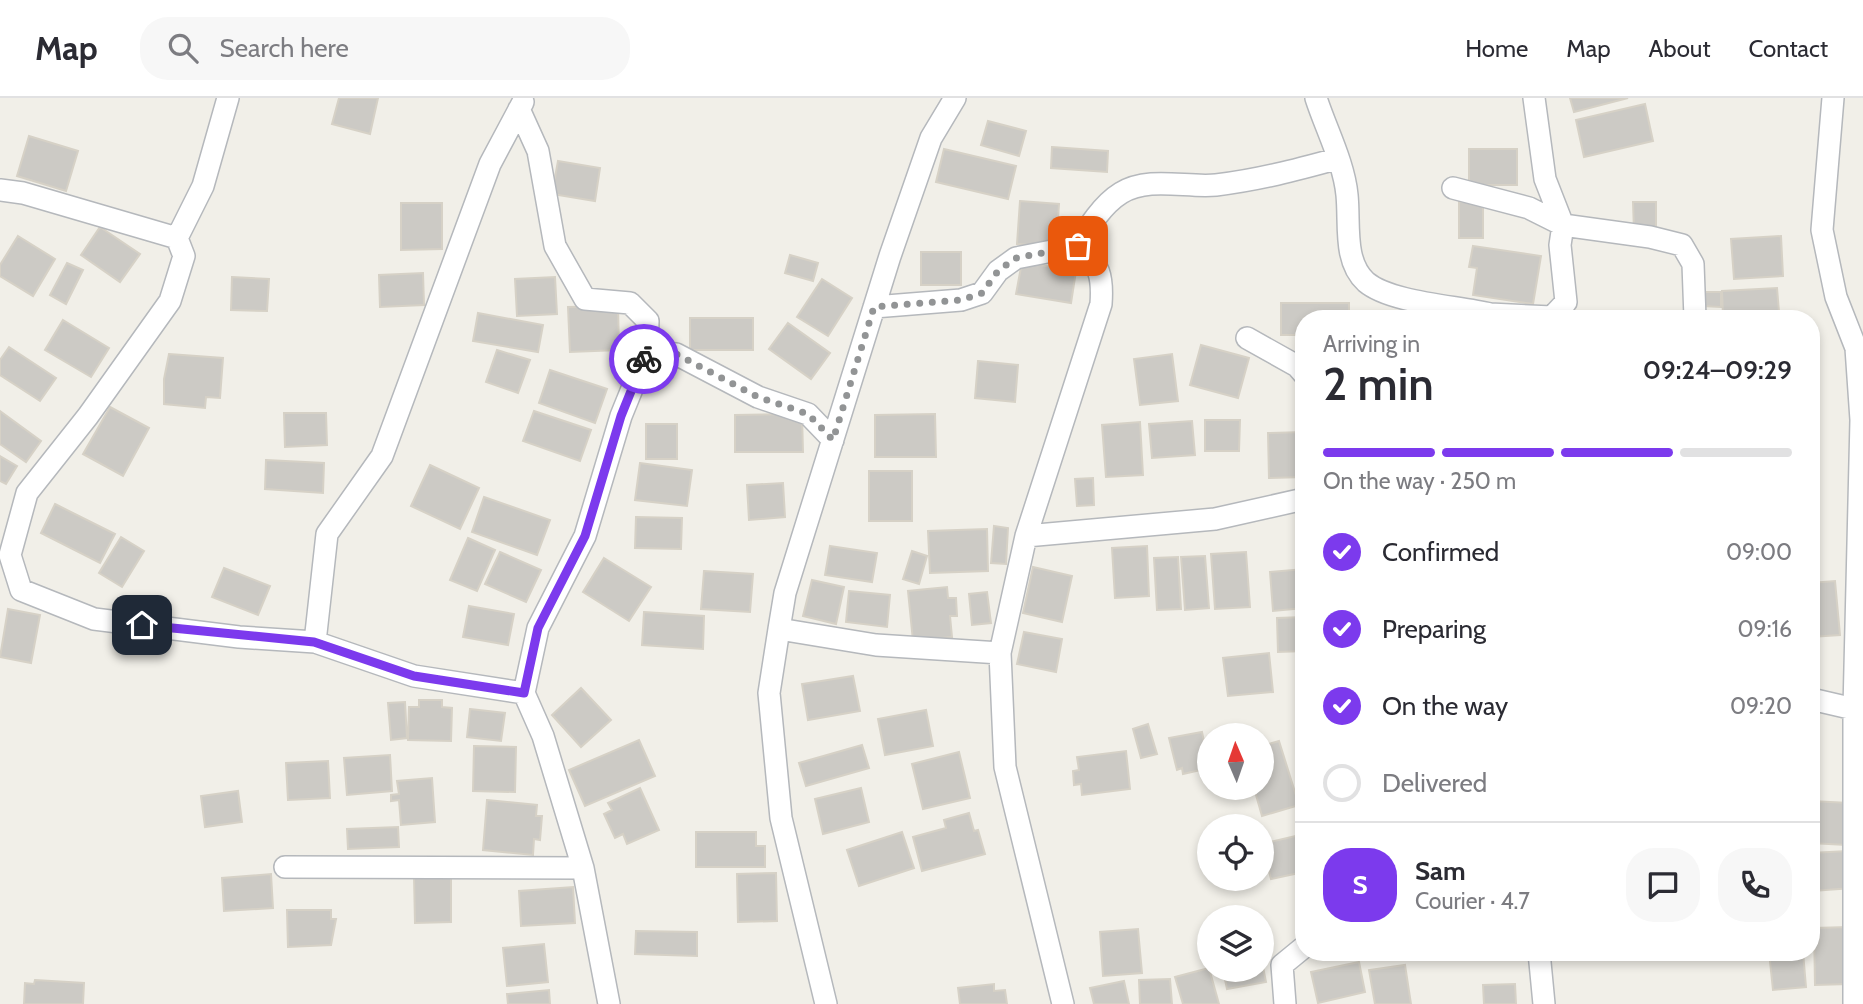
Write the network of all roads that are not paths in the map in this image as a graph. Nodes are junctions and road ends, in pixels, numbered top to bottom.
1 (228, 98) edge
2 (955, 98) edge
3 (1317, 98) edge
4 (1534, 98) edge
5 (1833, 98) edge
6 (522, 104) edge
7 (1336, 159) junction
8 (1452, 188) dead end
9 (0, 190) edge
10 (1563, 225) junction
11 (177, 238) junction
12 (1078, 246) junction
13 (874, 307) junction
14 (1463, 310) edge
15 (1559, 310) edge
16 (1695, 310) edge
17 (1247, 338) dead end
18 (647, 352) junction
19 (1295, 365) edge
20 (833, 440) junction
21 (1295, 501) edge
22 (1026, 536) junction
23 (779, 629) junction
24 (314, 642) junction
25 (1000, 653) junction
26 (524, 693) junction
27 (1820, 701) edge
28 (1854, 709) junction
29 (285, 867) dead end
30 (583, 868) junction
31 (1295, 954) edge
32 (1540, 961) edge
33 (610, 1004) edge
34 (826, 1004) edge
35 (1063, 1004) edge
36 (1285, 1004) edge
37 (1544, 1004) edge
38 (1854, 1004) edge

1 - 11 street
2 - 13 street
3 - 7 street
4 - 10 street
5 - 28 street
6 - 18 street
6 - 24 street
7 - 12 street
7 - 14 street
8 - 10 street
9 - 11 street
10 - 15 street
10 - 16 street
11 - 24 street
12 - 13 street
12 - 22 street
13 - 20 street
17 - 19 street
18 - 20 street
18 - 26 street
20 - 23 street
21 - 22 street
22 - 25 street
23 - 25 street
23 - 34 street
24 - 26 street
25 - 35 street
26 - 30 street
27 - 28 street
28 - 38 street
29 - 30 street
30 - 33 street
31 - 36 street
32 - 37 street

